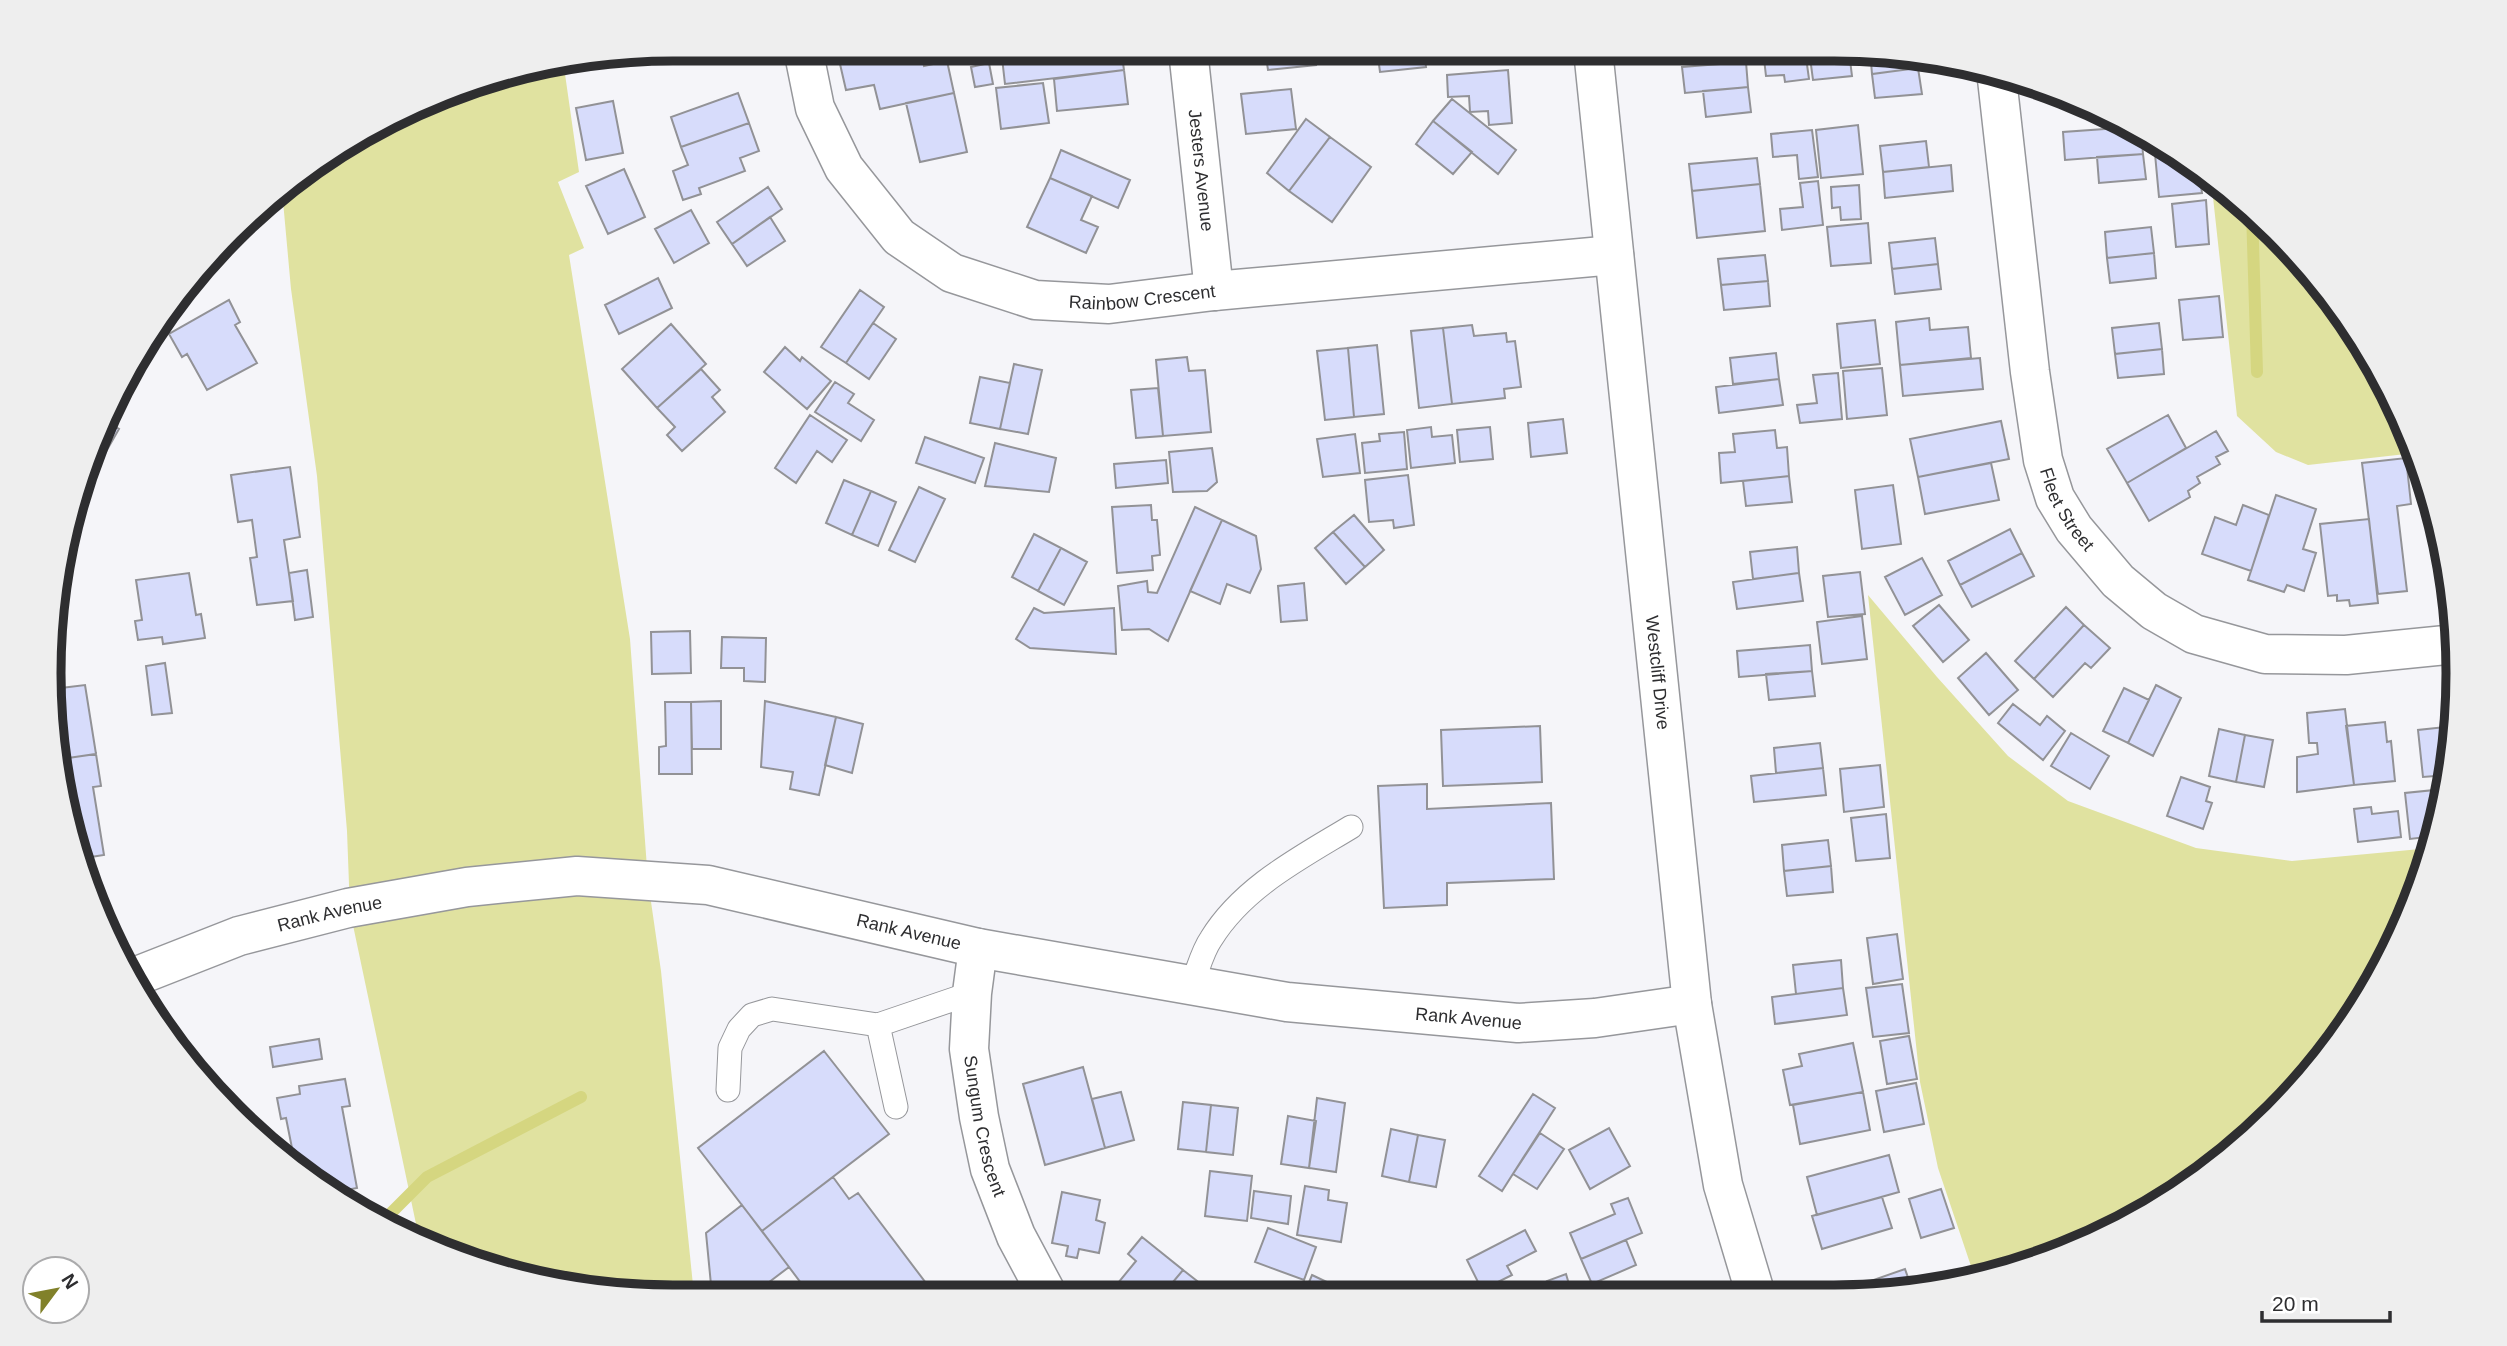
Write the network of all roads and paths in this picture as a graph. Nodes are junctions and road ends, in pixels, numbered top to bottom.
1 (805, 61) edge
2 (1189, 61) edge
3 (1594, 61) edge
4 (1997, 84) edge
5 (1614, 254) junction
6 (1214, 291) junction
7 (2445, 645) edge
8 (1351, 827) dead end
9 (978, 948) junction
10 (141, 975) edge
11 (1192, 984) junction
12 (972, 993) junction
13 (1692, 1004) junction
14 (878, 1025) junction
15 (728, 1090) dead end
16 (896, 1107) dead end
17 (1042, 1285) edge
18 (1753, 1285) edge

1 - 6 street, Rainbow Crescent
2 - 6 street, Jesters Avenue
3 - 5 street, Westcliff Drive
4 - 7 street, Fleet Street
5 - 6 street, Rainbow Crescent
5 - 13 street, Westcliff Drive
8 - 11 lane
9 - 10 street, Rank Avenue
9 - 11 street, Rank Avenue
9 - 12 street, Sungum Crescent
11 - 13 street, Rank Avenue
12 - 14 lane
12 - 17 street, Sungum Crescent
13 - 18 street, Westcliff Drive
14 - 15 lane
14 - 16 lane

